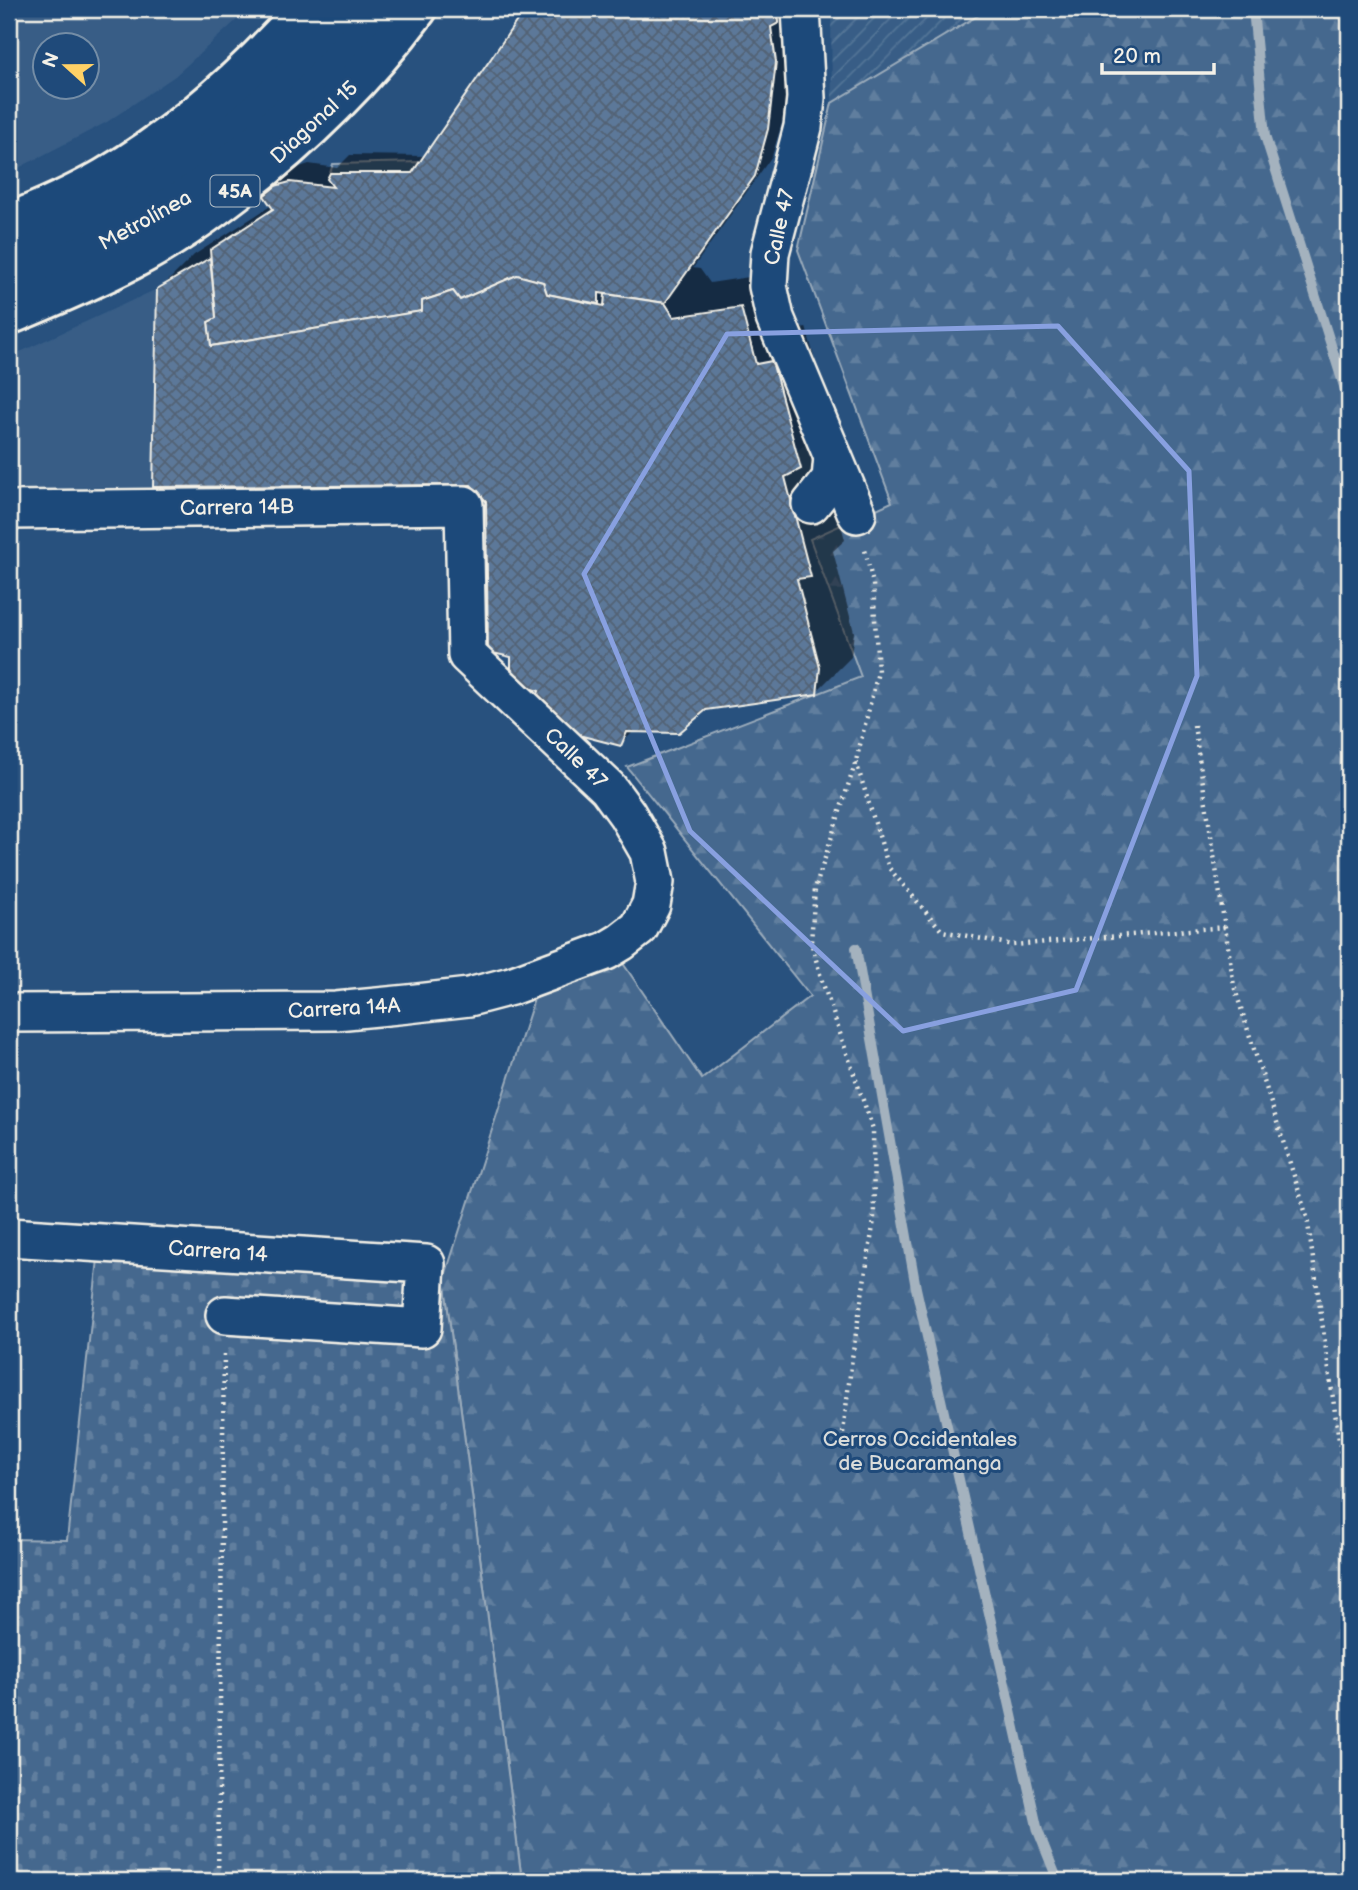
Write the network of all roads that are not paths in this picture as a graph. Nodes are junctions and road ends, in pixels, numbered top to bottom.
1 (304, 9) edge
2 (343, 9) edge
3 (383, 9) edge
4 (417, 9) edge
5 (802, 9) edge
6 (9, 223) edge
7 (9, 251) edge
8 (9, 286) edge
9 (9, 315) edge
10 (822, 462) junction
11 (811, 504) dead end
12 (464, 505) joint
13 (9, 510) edge
14 (857, 514) road end
15 (652, 905) joint
16 (9, 1013) edge
17 (9, 1237) edge
18 (225, 1314) road end

1 - 6 main road
2 - 7 street, Metrolínea
3 - 8 street, Metrolínea
4 - 9 main road, Diagonal 15 / 45A
5 - 10 street, Calle 47
10 - 11 street
10 - 14 street, Calle 47
12 - 13 street, Carrera 14B
12 - 15 street, Calle 47
15 - 16 street, Carrera 14A
17 - 18 street, Carrera 14

